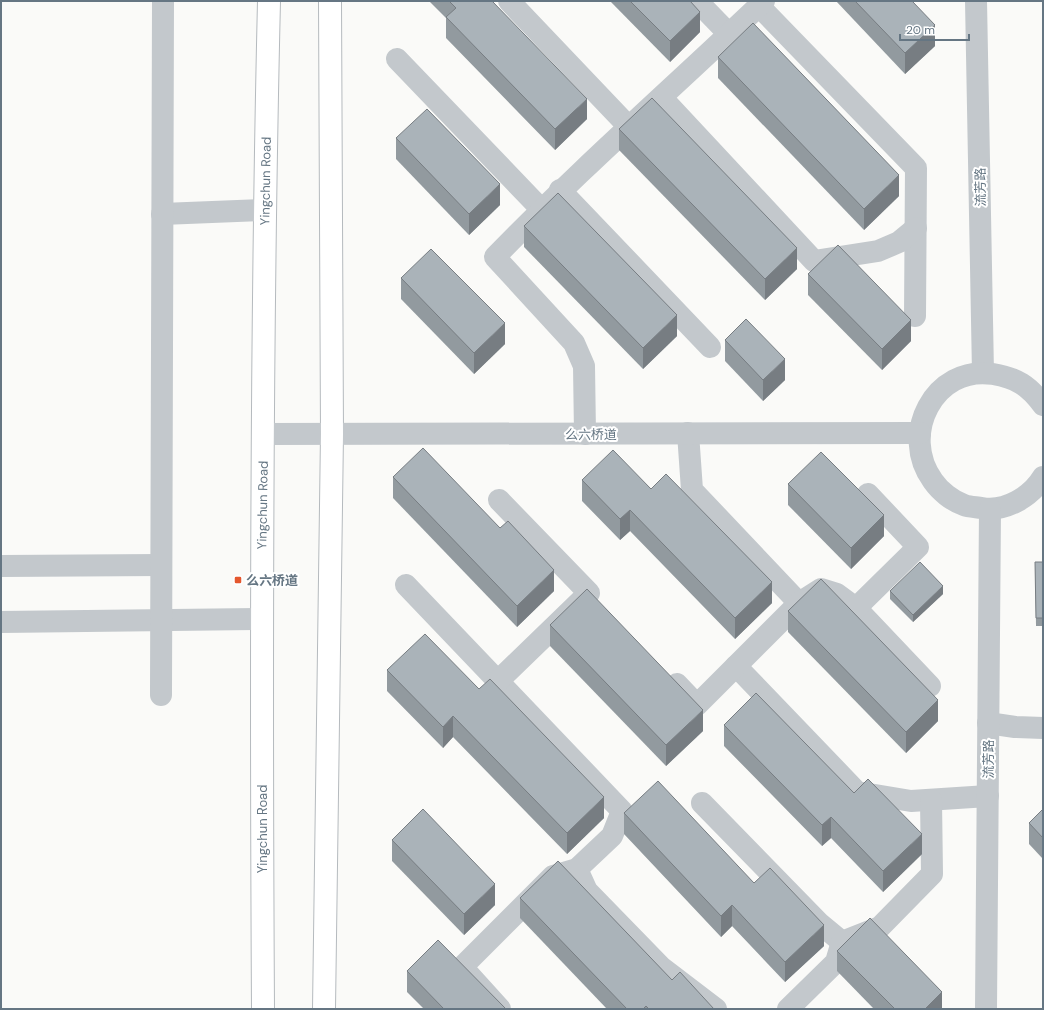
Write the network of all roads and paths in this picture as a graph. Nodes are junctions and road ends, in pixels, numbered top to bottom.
1 (163, 1) edge
2 (269, 1) edge
3 (330, 1) edge
4 (510, 1) edge
5 (698, 1) edge
6 (976, 1) edge
7 (762, 3) edge
8 (729, 34) junction
9 (397, 60) dead end
10 (662, 98) junction
11 (629, 128) junction
12 (560, 190) junction
13 (541, 209) junction
14 (264, 210) junction
15 (162, 214) junction
16 (916, 228) junction
17 (914, 316) dead end
18 (710, 347) dead end
19 (983, 373) junction
20 (1043, 405) edge
21 (688, 433) junction
22 (920, 433) junction
23 (263, 434) junction
24 (332, 434) junction
25 (585, 434) junction
26 (1043, 477) edge
27 (868, 494) dead end
28 (499, 500) dead end
29 (990, 509) junction
30 (161, 565) junction
31 (1, 566) edge
32 (406, 585) dead end
33 (589, 593) junction
34 (799, 603) junction
35 (856, 608) junction
36 (605, 610) edge
37 (161, 619) junction
38 (261, 619) junction
39 (1, 622) edge
40 (736, 666) junction
41 (664, 671) edge
42 (498, 681) junction
43 (930, 686) dead end
44 (161, 695) dead end
45 (988, 723) junction
46 (1043, 728) edge
47 (988, 796) junction
48 (931, 800) junction
49 (702, 803) dead end
50 (577, 869) junction
51 (842, 942) junction
52 (795, 1007) edge
53 (263, 1009) edge
54 (324, 1009) edge
55 (500, 1009) edge
56 (716, 1009) edge
57 (986, 1009) edge

1 - 15 street
2 - 14 main road, Yingchun Road
3 - 24 main road
4 - 11 street
5 - 8 street
6 - 19 street, 流芳路
7 - 8 street
7 - 16 street
8 - 10 street
9 - 13 street
10 - 11 street
10 - 16 street
11 - 12 street
12 - 13 street
12 - 18 street
13 - 25 street
14 - 15 street
14 - 23 main road, Yingchun Road
15 - 30 street
16 - 17 street
19 - 20 street
19 - 22 street
21 - 22 street, 么六桥道
21 - 25 street, 么六桥道
21 - 34 street
22 - 29 street
23 - 24 street, 么六桥道
23 - 38 main road, Yingchun Road
24 - 25 street, 么六桥道
24 - 54 main road
26 - 29 street
27 - 35 street
28 - 33 street
29 - 45 street, 流芳路
30 - 31 street
30 - 37 street
32 - 42 street
33 - 36 street
33 - 42 street
34 - 35 street
34 - 40 street
35 - 43 street
37 - 38 street
37 - 39 street
37 - 44 street
38 - 53 main road, Yingchun Road
40 - 41 street
40 - 48 street
42 - 50 street
45 - 46 street
45 - 47 street, 流芳路
47 - 48 street
47 - 57 street, 流芳路
48 - 51 street
49 - 51 street
50 - 55 street
50 - 56 street
51 - 52 street

